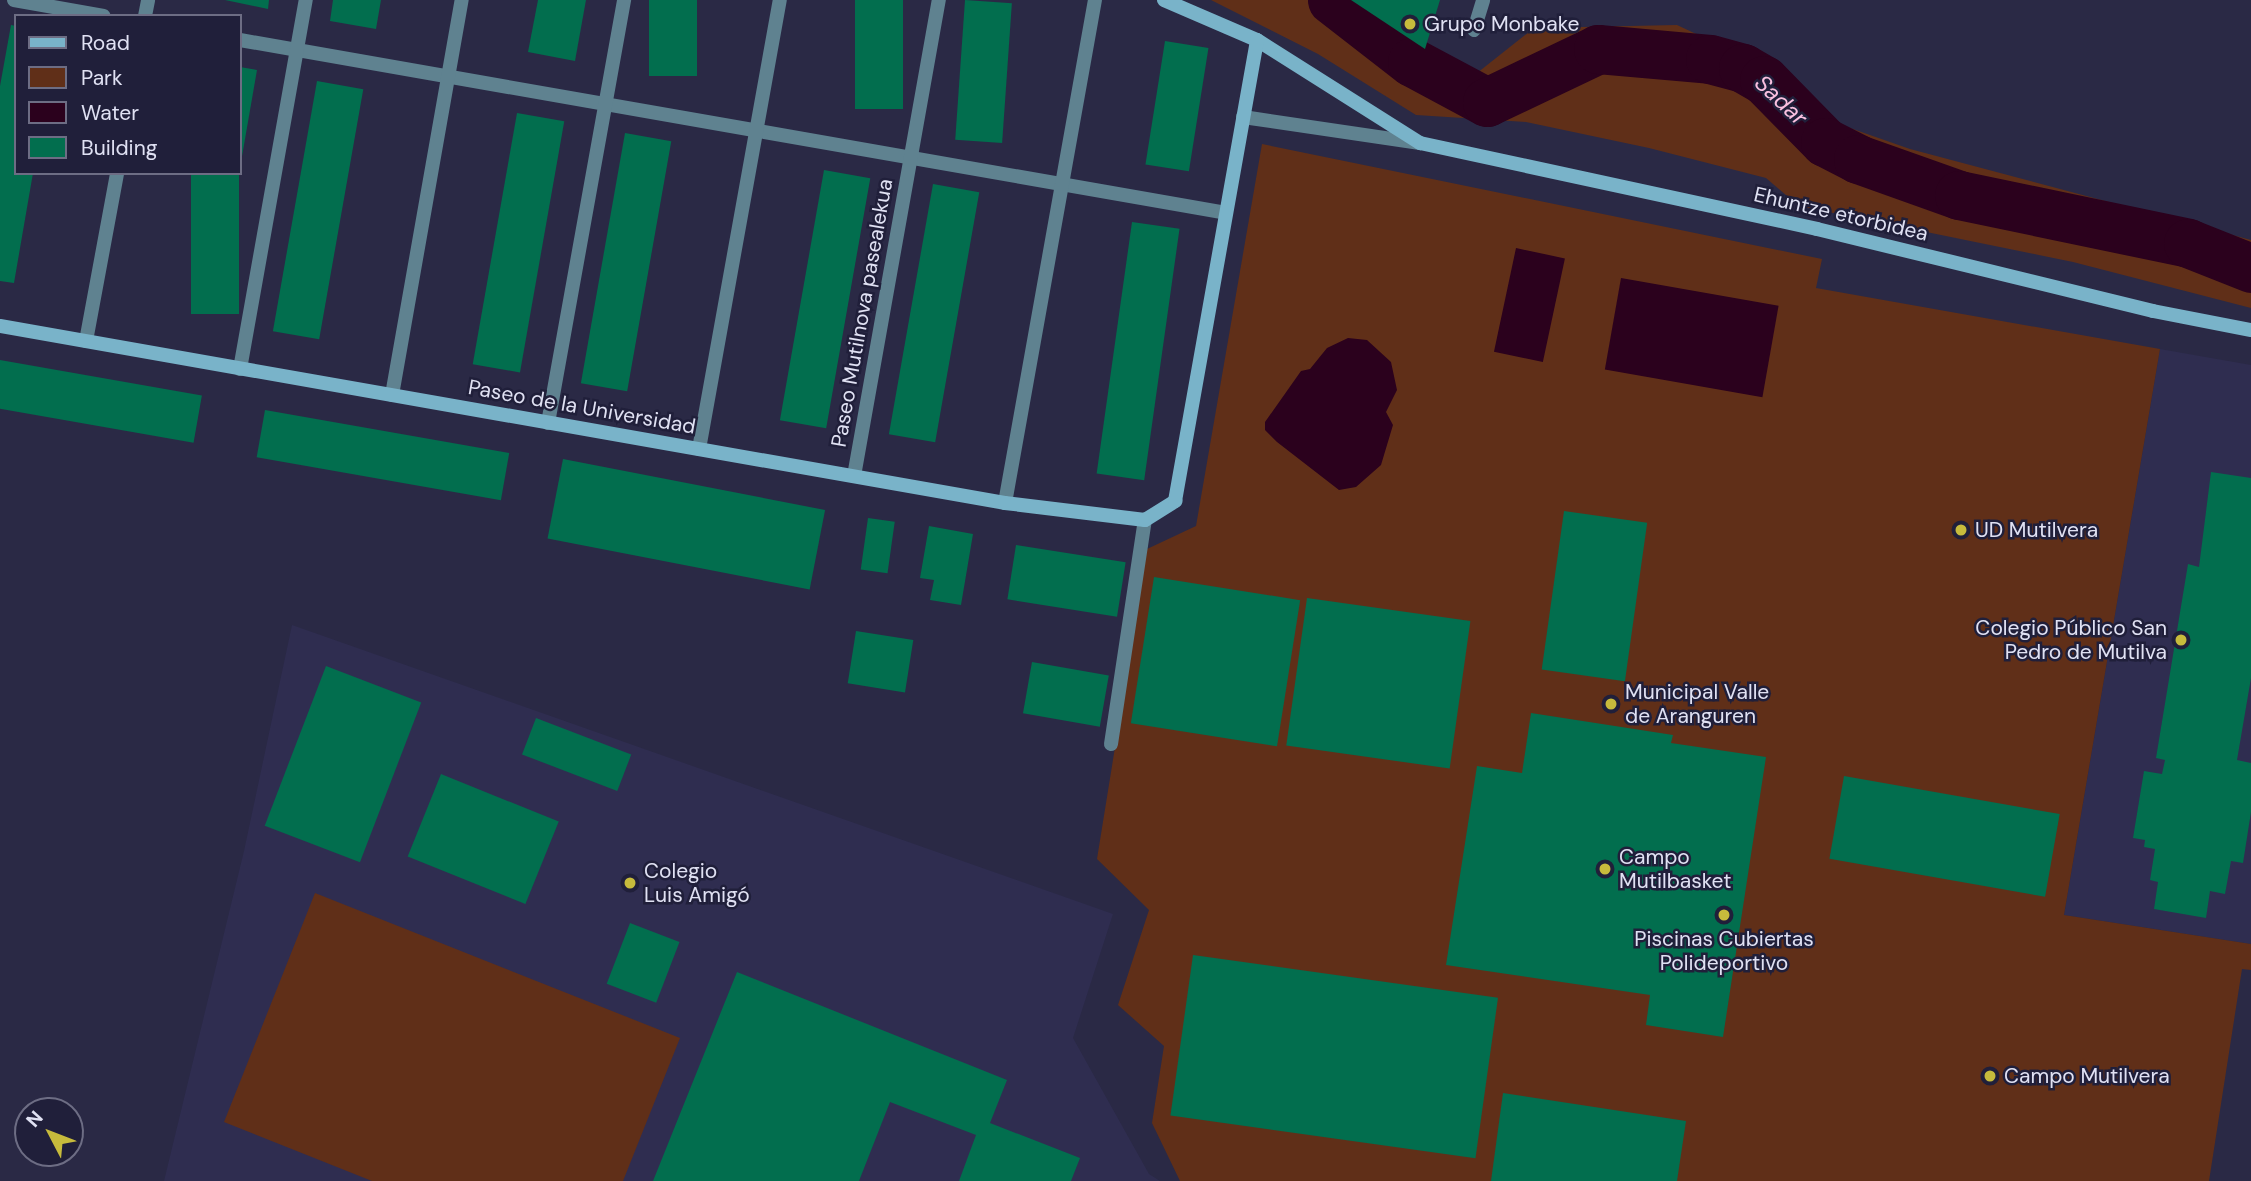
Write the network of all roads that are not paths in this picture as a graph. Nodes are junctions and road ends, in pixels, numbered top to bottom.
1 (14, 0) edge
2 (306, 0) edge
3 (463, 0) edge
4 (624, 0) edge
5 (780, 0) edge
6 (939, 0) edge
7 (1096, 0) edge
8 (1164, 0) edge
9 (1483, 0) edge
10 (93, 14) edge
11 (1474, 30) dead end
12 (242, 40) edge
13 (1257, 40) junction
14 (297, 50) junction
15 (449, 76) junction
16 (605, 104) junction
17 (1243, 117) junction
18 (756, 131) junction
19 (1420, 144) junction
20 (911, 158) junction
21 (117, 175) edge
22 (1063, 184) junction
23 (1226, 213) junction
24 (0, 326) edge
25 (2251, 330) edge
26 (86, 341) junction
27 (240, 369) junction
28 (392, 395) junction
29 (548, 423) junction
30 (699, 449) junction
31 (854, 476) junction
32 (1005, 503) junction
33 (1151, 518) junction
34 (1111, 744) dead end

1 - 10 street
2 - 14 street
3 - 15 street
4 - 16 street
5 - 18 street
6 - 20 street, Paseo Mutilnova pasealekua
7 - 22 street
8 - 13 street
9 - 11 street
12 - 14 street, Paseo Mutilnova pasealekua
13 - 17 street
13 - 19 street, Ehuntze etorbidea
14 - 15 street, Paseo Mutilnova pasealekua
14 - 27 street
15 - 16 street, Paseo Mutilnova pasealekua
15 - 28 street
16 - 18 street, Paseo Mutilnova pasealekua
16 - 29 street
17 - 19 street, Ehuntze etorbidea
17 - 23 street
18 - 20 street, Paseo Mutilnova pasealekua
18 - 30 street
19 - 25 street, Ehuntze etorbidea
20 - 22 street, Paseo Mutilnova pasealekua
20 - 31 street, Paseo Mutilnova pasealekua
21 - 26 street
22 - 23 street, Paseo Mutilnova pasealekua
22 - 32 street
23 - 33 street
24 - 26 street, Paseo de la Universidad
26 - 27 street, Paseo de la Universidad
27 - 28 street, Paseo de la Universidad
28 - 29 street, Paseo de la Universidad
29 - 30 street, Paseo de la Universidad
30 - 31 street, Paseo de la Universidad
31 - 32 street, Paseo de la Universidad
32 - 33 street, Paseo de la Universidad
33 - 34 street

